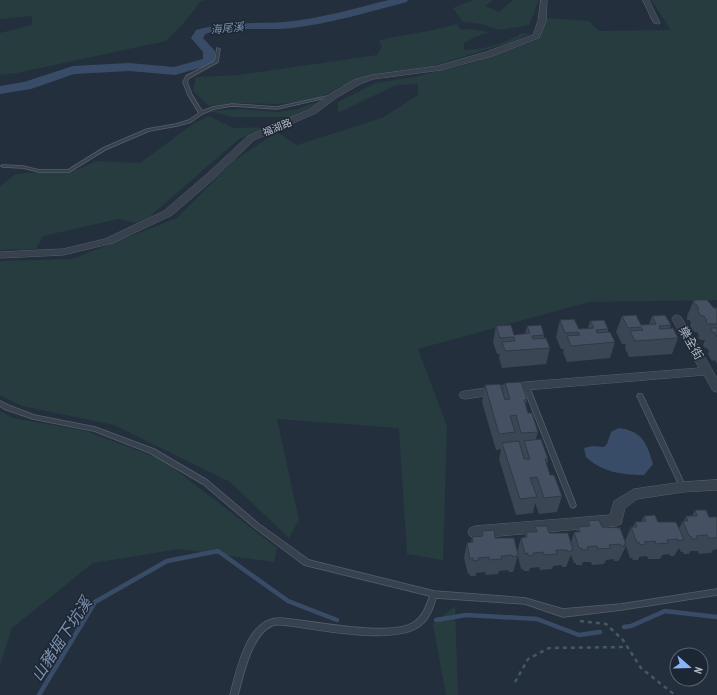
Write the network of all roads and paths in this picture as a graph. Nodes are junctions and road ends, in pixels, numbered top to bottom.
1 (544, 0) edge
2 (646, 0) edge
3 (657, 23) dead end
4 (218, 49) dead end
5 (333, 96) junction
6 (201, 113) junction
7 (3, 166) dead end
8 (0, 255) edge
9 (676, 319) dead end
10 (707, 371) junction
11 (526, 386) junction
12 (717, 388) edge
13 (465, 395) dead end
14 (640, 396) dead end
15 (0, 403) edge
16 (717, 485) edge
17 (683, 487) junction
18 (573, 505) dead end
19 (475, 532) dead end
20 (717, 592) edge
21 (434, 594) junction
22 (578, 621) dead end
23 (627, 647) junction
24 (515, 682) dead end
25 (234, 695) edge
26 (675, 695) edge

1 - 5 street, 福湖路
2 - 3 street
4 - 6 lane
5 - 6 lane
5 - 8 street, 福湖路
6 - 7 lane
9 - 10 street, 樂全街
10 - 11 street
10 - 12 street, 樂全街
11 - 13 street
11 - 18 lane
14 - 17 lane
15 - 21 lane
16 - 17 street
17 - 19 street
20 - 21 lane
21 - 25 lane
22 - 23 path
23 - 24 path
23 - 26 path

